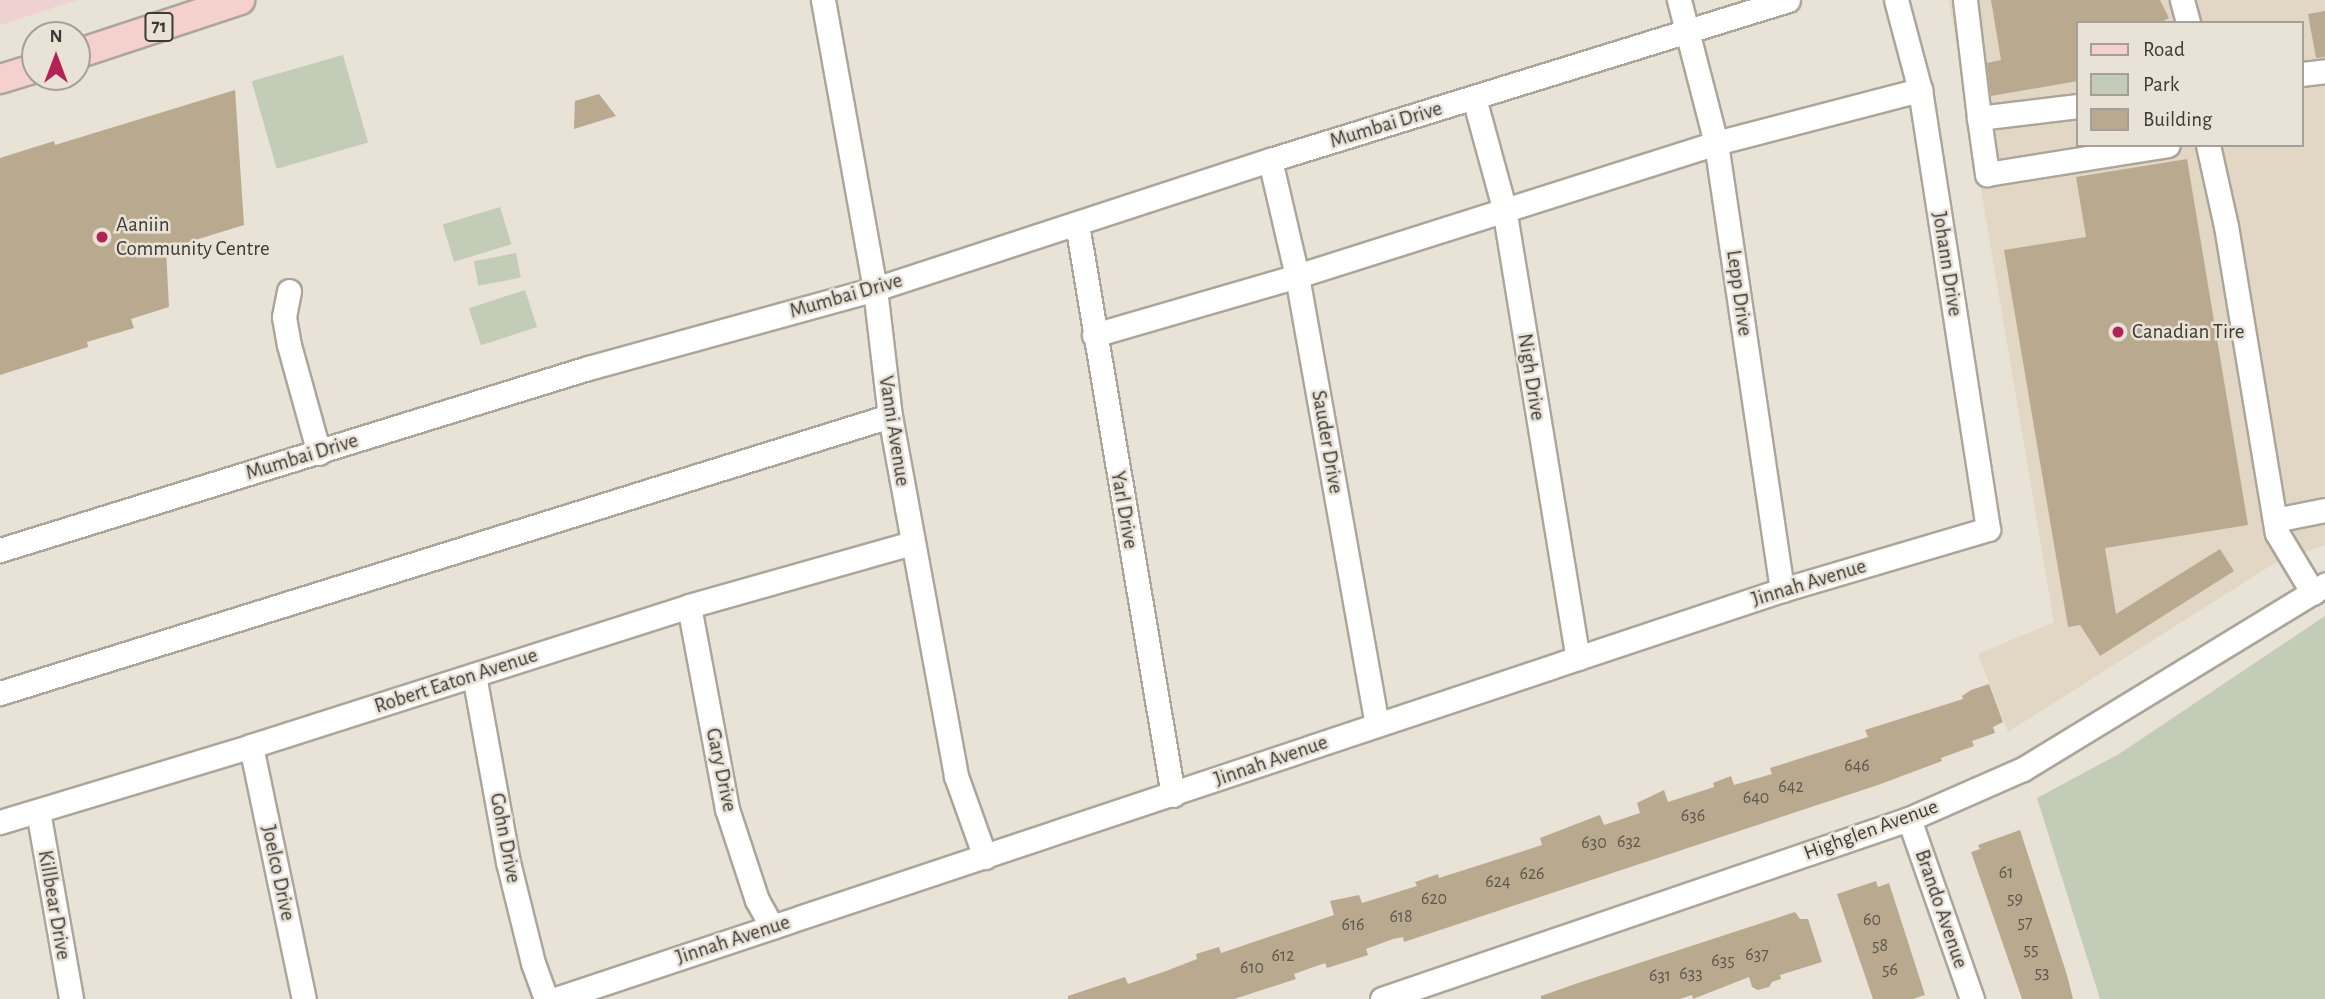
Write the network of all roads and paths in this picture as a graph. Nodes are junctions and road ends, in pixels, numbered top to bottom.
1 (240, 0) edge
2 (823, 0) edge
3 (1679, 0) edge
4 (1788, 0) edge
5 (1896, 0) edge
6 (1965, 0) edge
7 (2182, 0) edge
8 (2187, 21) edge
9 (1687, 30) junction
10 (91, 49) edge
11 (2325, 71) edge
12 (21, 72) edge
13 (2304, 74) edge
14 (0, 79) edge
15 (1920, 90) junction
16 (1474, 99) junction
17 (2076, 106) edge
18 (1979, 118) junction
19 (1716, 143) junction
20 (2156, 147) edge
21 (2208, 147) edge
22 (1270, 160) junction
23 (1504, 208) junction
24 (1077, 224) junction
25 (1297, 276) junction
26 (875, 289) junction
27 (289, 291) dead end
28 (1094, 335) junction
29 (890, 416) junction
30 (319, 453) junction
31 (2325, 510) edge
32 (2275, 520) junction
33 (1988, 529) joint
34 (912, 543) junction
35 (0, 550) edge
36 (2319, 589) edge
37 (1782, 590) junction
38 (689, 606) junction
39 (1577, 657) junction
40 (474, 675) junction
41 (0, 693) edge
42 (1377, 724) junction
43 (251, 746) junction
44 (1173, 795) junction
45 (38, 811) junction
46 (1909, 819) junction
47 (0, 822) edge
48 (985, 857) junction
49 (772, 927) junction
50 (71, 999) edge
51 (304, 999) edge
52 (546, 999) edge
53 (556, 999) edge
54 (1382, 999) edge
55 (1972, 999) edge

1 - 10 main road, 71
2 - 26 street, Vanni Avenue
3 - 9 street, Lepp Drive
4 - 9 street
5 - 15 street, Johann Drive
6 - 18 street
7 - 8 street
9 - 16 street, Mumbai Drive
9 - 19 street, Lepp Drive
11 - 13 street
12 - 14 main road
15 - 19 street
15 - 33 street, Johann Drive
16 - 22 street, Mumbai Drive
16 - 23 street, Nigh Drive
17 - 18 street
18 - 20 street
19 - 23 street
19 - 37 street, Lepp Drive
21 - 32 street
22 - 24 street, Mumbai Drive
22 - 25 street, Sauder Drive
23 - 25 street
23 - 39 street, Nigh Drive
24 - 26 street, Mumbai Drive
24 - 28 street, Yarl Drive
25 - 28 street
25 - 42 street, Sauder Drive
26 - 29 street, Vanni Avenue
26 - 30 street, Mumbai Drive
27 - 30 street
28 - 44 street, Yarl Drive
29 - 34 street, Vanni Avenue
29 - 41 street
30 - 35 street, Mumbai Drive
31 - 32 street
32 - 36 street
33 - 37 street, Jinnah Avenue
34 - 38 street, Robert Eaton Avenue
34 - 48 street, Vanni Avenue
36 - 46 street, Highglen Avenue
37 - 39 street, Jinnah Avenue
38 - 40 street, Robert Eaton Avenue
38 - 49 street, Gary Drive
39 - 42 street, Jinnah Avenue
40 - 43 street, Robert Eaton Avenue
40 - 52 street, Gohn Drive
42 - 44 street, Jinnah Avenue
43 - 45 street, Robert Eaton Avenue
43 - 51 street, Joelco Drive
44 - 48 street, Jinnah Avenue
45 - 47 street, Robert Eaton Avenue
45 - 50 street, Killbear Drive
46 - 54 street, Highglen Avenue
46 - 55 street, Brando Avenue
48 - 49 street, Jinnah Avenue
49 - 53 street, Jinnah Avenue

